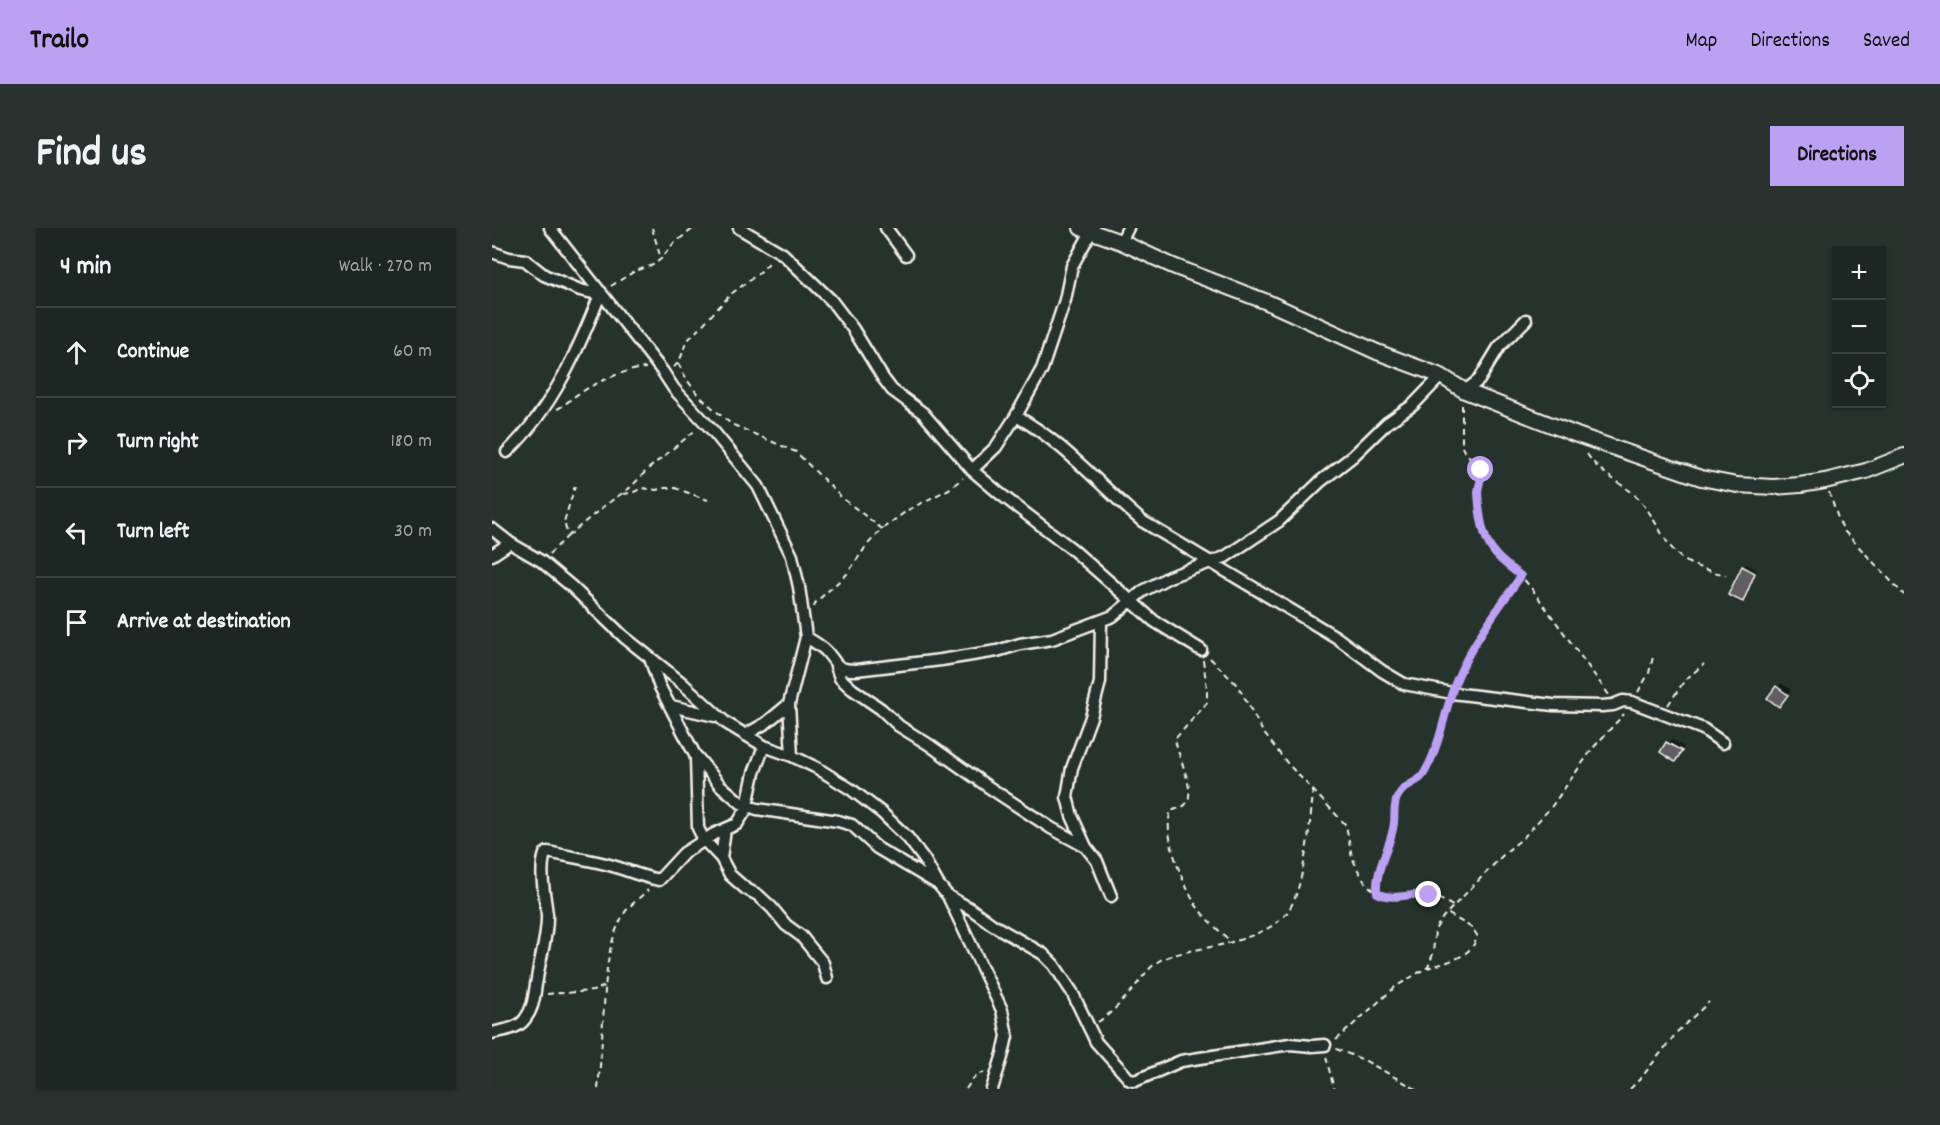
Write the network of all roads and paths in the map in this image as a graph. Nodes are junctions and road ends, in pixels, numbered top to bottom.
1 (550, 228) edge
2 (652, 228) edge
3 (694, 228) edge
4 (740, 228) edge
5 (885, 228) edge
6 (1128, 228) edge
7 (1086, 230) edge
8 (1121, 242) junction
9 (773, 248) junction
10 (492, 252) edge
11 (906, 255) dead end
12 (661, 259) junction
13 (601, 292) junction
14 (1526, 320) dead end
15 (678, 363) junction
16 (663, 372) junction
17 (1441, 376) junction
18 (1465, 391) junction
19 (543, 411) junction
20 (1016, 416) junction
21 (704, 422) junction
22 (1577, 435) junction
23 (507, 452) dead end
24 (1904, 456) edge
25 (972, 470) junction
26 (1825, 481) junction
27 (575, 486) dead end
28 (621, 495) junction
29 (708, 500) dead end
30 (492, 529) edge
31 (882, 529) junction
32 (568, 536) junction
33 (510, 543) junction
34 (492, 555) edge
35 (541, 561) junction
36 (1209, 562) junction
37 (1726, 575) dead end
38 (1521, 576) junction
39 (1904, 595) edge
40 (1131, 601) junction
41 (1101, 621) junction
42 (805, 624) junction
43 (806, 637) junction
44 (1202, 650) junction
45 (1653, 657) dead end
46 (650, 658) junction
47 (1704, 664) dead end
48 (836, 666) junction
49 (1452, 693) junction
50 (1628, 702) junction
51 (789, 704) junction
52 (671, 706) junction
53 (1662, 715) junction
54 (717, 716) junction
55 (745, 735) junction
56 (1723, 742) dead end
57 (764, 746) junction
58 (792, 756) junction
59 (696, 757) junction
60 (1313, 791) junction
61 (747, 805) junction
62 (725, 829) junction
63 (704, 840) junction
64 (1086, 847) junction
65 (721, 858) junction
66 (659, 880) junction
67 (938, 884) junction
68 (1377, 893) junction
69 (948, 896) junction
70 (1111, 896) dead end
71 (1453, 906) junction
72 (1447, 913) junction
73 (1231, 942) junction
74 (1426, 968) junction
75 (827, 978) dead end
76 (605, 986) junction
77 (535, 991) junction
78 (1709, 1002) dead end
79 (1089, 1028) junction
80 (492, 1033) edge
81 (1325, 1045) junction
82 (998, 1070) junction
83 (598, 1089) edge
84 (966, 1089) edge
85 (992, 1089) edge
86 (1334, 1089) edge
87 (1416, 1089) edge
88 (1630, 1089) edge

1 - 13 street
2 - 12 path
3 - 12 path
4 - 9 street
5 - 11 street
6 - 8 street
7 - 8 street
7 - 20 street
8 - 17 street
9 - 15 path
9 - 25 street
10 - 13 street
12 - 13 path
13 - 16 street
13 - 19 street
14 - 18 street
15 - 16 path
15 - 31 path
16 - 19 path
16 - 21 street
17 - 18 street
17 - 36 street
18 - 22 street
18 - 38 path
19 - 23 street
20 - 25 street
20 - 36 street
21 - 28 path
21 - 42 street
22 - 26 street
22 - 37 path
24 - 26 street
25 - 31 path
25 - 40 street
26 - 39 path
27 - 32 path
28 - 29 path
28 - 32 path
30 - 33 street
31 - 42 path
32 - 35 path
33 - 34 street
33 - 35 street
35 - 46 street
36 - 40 street
36 - 49 street
38 - 49 path
38 - 50 path
40 - 41 street
40 - 44 street
41 - 48 street
41 - 64 street
42 - 43 street
43 - 48 street
43 - 51 street
44 - 60 path
44 - 73 path
45 - 50 path
46 - 52 street
46 - 54 street
47 - 53 path
48 - 64 street
49 - 50 street
49 - 68 path
50 - 53 street
50 - 71 path
51 - 55 street
51 - 58 street
52 - 54 street
52 - 59 street
53 - 56 street
54 - 55 street
55 - 57 street
57 - 58 street
57 - 61 street
58 - 67 street
59 - 61 street
59 - 63 street
60 - 68 path
60 - 73 path
61 - 62 street
61 - 67 street
62 - 63 street
62 - 65 street
63 - 65 street
63 - 66 street
64 - 70 street
65 - 75 street
66 - 76 path
66 - 77 street
67 - 69 street
68 - 71 path
69 - 79 street
69 - 82 street
71 - 72 path
72 - 74 path
72 - 74 path
73 - 79 path
74 - 81 path
76 - 77 path
76 - 83 path
77 - 80 street
78 - 88 path
79 - 81 street
81 - 86 path
81 - 87 path
82 - 84 path
82 - 85 street

